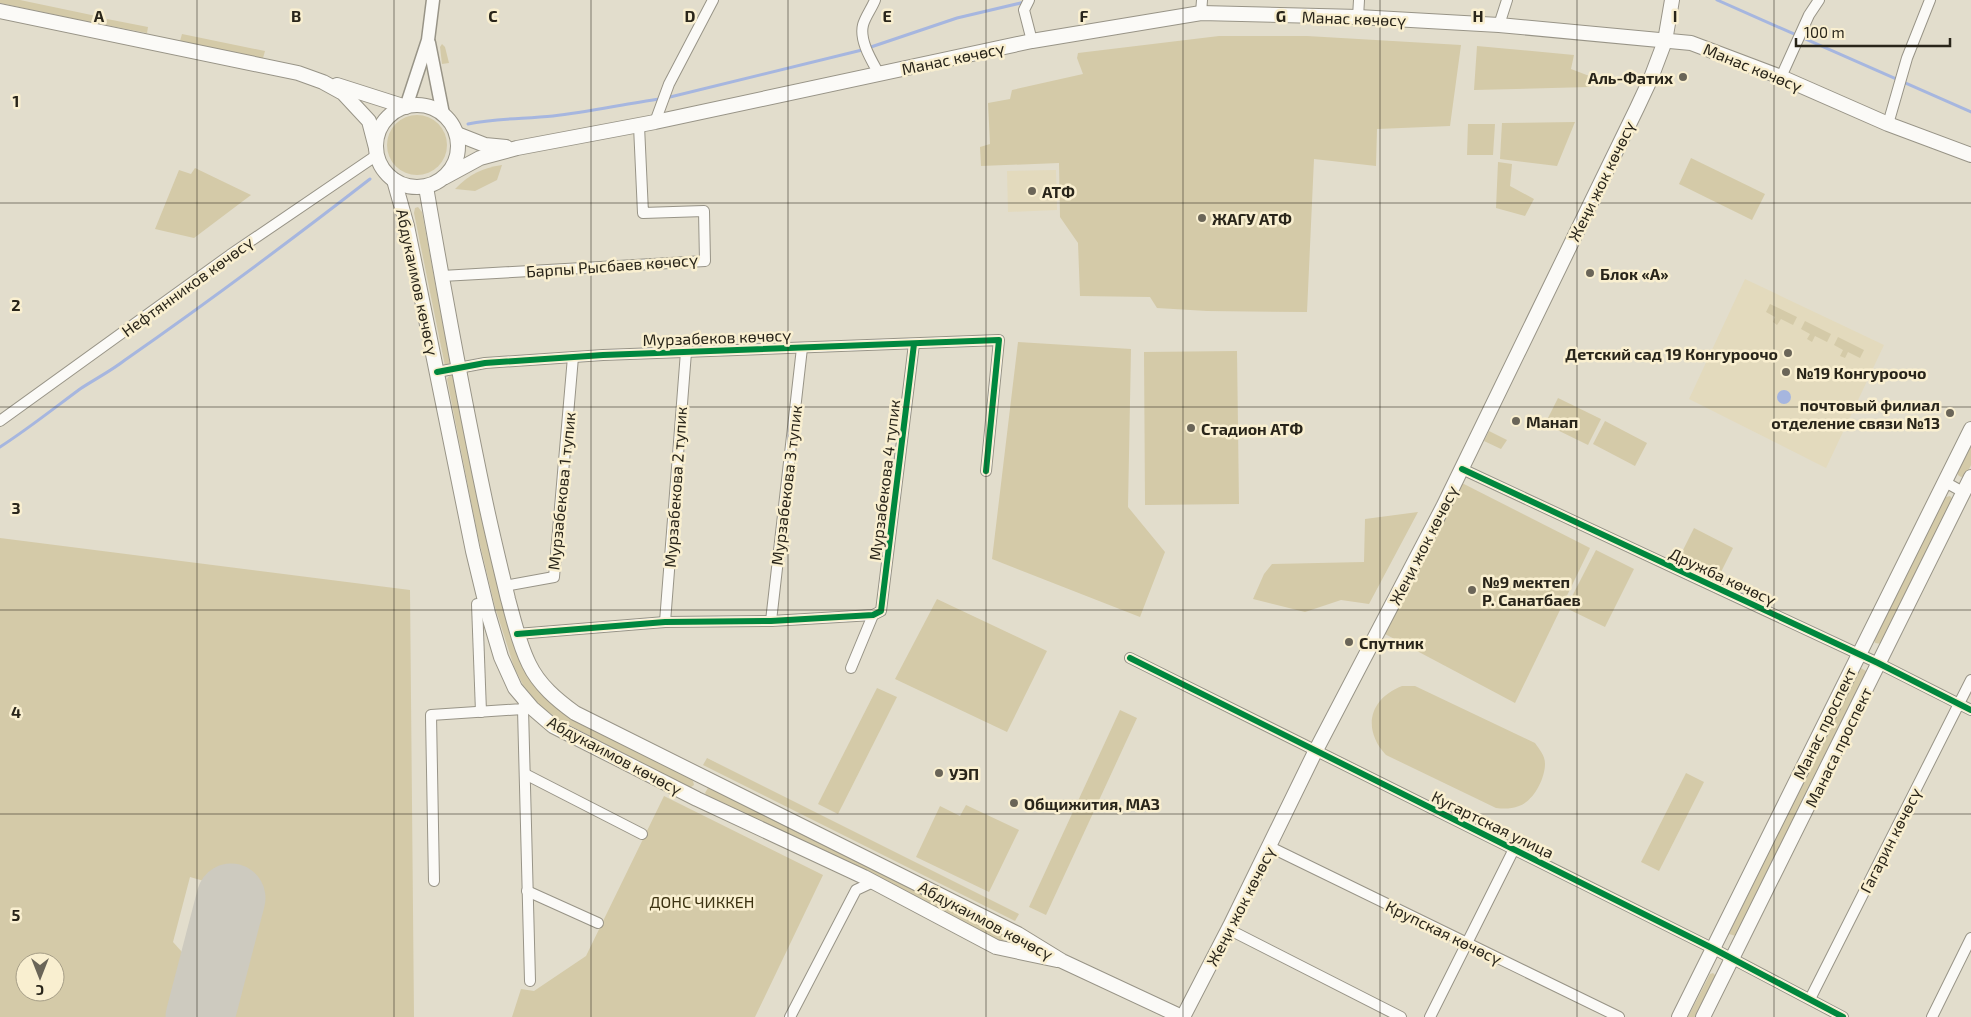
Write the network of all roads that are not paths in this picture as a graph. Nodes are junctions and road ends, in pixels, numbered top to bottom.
1 (433, 0) edge
2 (713, 0) edge
3 (876, 0) edge
4 (1029, 0) edge
5 (1359, 0) edge
6 (1507, 0) edge
7 (1672, 0) edge
8 (1819, 0) edge
9 (1930, 0) edge
10 (1202, 6) edge
11 (0, 10) edge
12 (1358, 17) junction
13 (1499, 25) junction
14 (428, 40) junction
15 (1032, 41) junction
16 (1665, 41) junction
17 (298, 73) junction
18 (879, 74) junction
19 (1781, 77) junction
20 (406, 107) junction
21 (442, 114) junction
22 (655, 122) junction
23 (1888, 124) junction
24 (639, 126) junction
25 (457, 134) junction
26 (517, 148) junction
27 (376, 151) junction
28 (1971, 155) edge
29 (444, 177) junction
30 (394, 180) junction
31 (426, 187) junction
32 (442, 276) junction
33 (914, 344) junction
34 (802, 348) junction
35 (686, 352) junction
36 (573, 357) junction
37 (457, 367) junction
38 (438, 372) junction
39 (0, 421) edge
40 (1971, 429) edge
41 (1462, 469) junction
42 (986, 471) dead end
43 (1971, 477) edge
44 (1944, 482) junction
45 (1963, 492) junction
46 (505, 586) junction
47 (477, 604) dead end
48 (873, 615) junction
49 (770, 621) junction
50 (665, 622) junction
51 (518, 634) junction
52 (1858, 654) junction
53 (1130, 658) dead end
54 (1878, 663) junction
55 (851, 668) dead end
56 (1971, 680) edge
57 (1959, 704) junction
58 (524, 705) junction
59 (1971, 710) edge
60 (481, 712) junction
61 (1315, 752) junction
62 (525, 774) junction
63 (706, 779) junction
64 (697, 799) junction
65 (642, 834) dead end
66 (1270, 847) junction
67 (1514, 849) junction
68 (848, 870) junction
69 (434, 881) dead end
70 (872, 882) junction
71 (856, 890) junction
72 (528, 891) junction
73 (598, 923) dead end
74 (1228, 930) junction
75 (1971, 938) edge
76 (1467, 944) junction
77 (1712, 948) junction
78 (1732, 959) junction
79 (1062, 961) junction
80 (530, 981) dead end
81 (1810, 999) junction
82 (790, 1017) edge
83 (1183, 1017) edge
84 (1401, 1017) edge
85 (1430, 1017) edge
86 (1619, 1017) edge
87 (1679, 1017) edge
88 (1703, 1017) edge
89 (1843, 1017) edge
90 (1932, 1017) edge

1 - 14 street
2 - 22 street
3 - 18 street
4 - 15 street
5 - 12 street
6 - 13 street
7 - 16 main road, Жеңи жок көчөсү
8 - 19 street
9 - 23 street
10 - 12 main road, Манас көчөсү
10 - 15 main road, Манас көчөсү
11 - 17 main road
12 - 13 main road, Манас көчөсү
13 - 16 main road, Манас көчөсү
14 - 20 street
14 - 21 street
15 - 18 main road, Манас көчөсү
16 - 19 main road, Манас көчөсү
16 - 41 main road, Жеңи жок көчөсү
17 - 20 main road
17 - 27 main road
18 - 22 main road, Манас көчөсү
19 - 23 main road, Манас көчөсү
20 - 21 main road
20 - 27 main road
21 - 25 main road
22 - 24 main road, Манас көчөсү
23 - 28 main road, Манас көчөсү
24 - 26 main road, Манас көчөсү
24 - 32 street, Барпы Рысбаев көчөсү
25 - 26 main road
25 - 29 main road
26 - 29 main road
27 - 30 main road
27 - 39 street, Нефтянников көчөсү
29 - 31 main road
30 - 31 main road
30 - 38 main road, Абдукаимов көчөсү
31 - 32 main road, Абдукаимов көчөсү
32 - 37 main road, Абдукаимов көчөсү
33 - 34 street, Мурзабеков көчөсү
33 - 42 street, Мурзабеков көчөсү
33 - 48 street, Мурзабекова 4 тупик
34 - 35 street, Мурзабеков көчөсү
34 - 49 street, Мурзабекова 3 тупик
35 - 36 street, Мурзабеков көчөсү
35 - 50 street, Мурзабекова 2 тупик
36 - 37 street, Мурзабеков көчөсү
36 - 46 street, Мурзабекова 1 тупик
37 - 38 street, Мурзабеков көчөсү
37 - 46 main road, Абдукаимов көчөсү
38 - 58 main road, Абдукаимов көчөсү
40 - 44 main road, Манас проспект
41 - 52 street, Дружба көчөсү
41 - 61 main road, Жеңи жок көчөсү
43 - 45 main road, Манаса проспект
44 - 45 street
44 - 52 main road, Манас проспект
45 - 54 main road, Манаса проспект
46 - 51 main road, Абдукаимов көчөсү
47 - 60 street
48 - 49 street
48 - 55 street
49 - 50 street
50 - 51 street
51 - 63 main road, Абдукаимов көчөсү
52 - 54 street, Дружба көчөсү
52 - 77 main road, Манас проспект
53 - 61 street, Кугартская улица
54 - 57 street, Дружба көчөсү
54 - 78 main road, Манаса проспект
56 - 57 street, Гагарин көчөсү
57 - 59 street, Дружба көчөсү
57 - 81 street, Гагарин көчөсү
58 - 60 street
58 - 62 street
58 - 64 main road, Абдукаимов көчөсү
60 - 69 street
61 - 66 main road, Жеңи жок көчөсү
61 - 67 street, Кугартская улица
62 - 65 street
62 - 72 street
63 - 64 main road
63 - 79 main road, Абдукаимов көчөсү
64 - 68 main road, Абдукаимов көчөсү
66 - 74 main road, Жеңи жок көчөсү
66 - 76 street, Крупская көчөсү
67 - 76 street
67 - 77 street, Кугартская улица
68 - 70 main road, Абдукаимов көчөсү
68 - 71 street
70 - 71 street
70 - 79 main road, Абдукаимов көчөсү
71 - 82 street
72 - 73 street
72 - 80 street
74 - 83 main road, Жеңи жок көчөсү
74 - 84 street
75 - 90 street
76 - 85 street
76 - 86 street, Крупская көчөсү
77 - 78 street, Кугартская улица
77 - 87 main road, Манас проспект
78 - 81 street, Кугартская улица
78 - 88 main road, Манаса проспект
79 - 83 main road, Абдукаимов көчөсү
81 - 89 street, Кугартская улица

